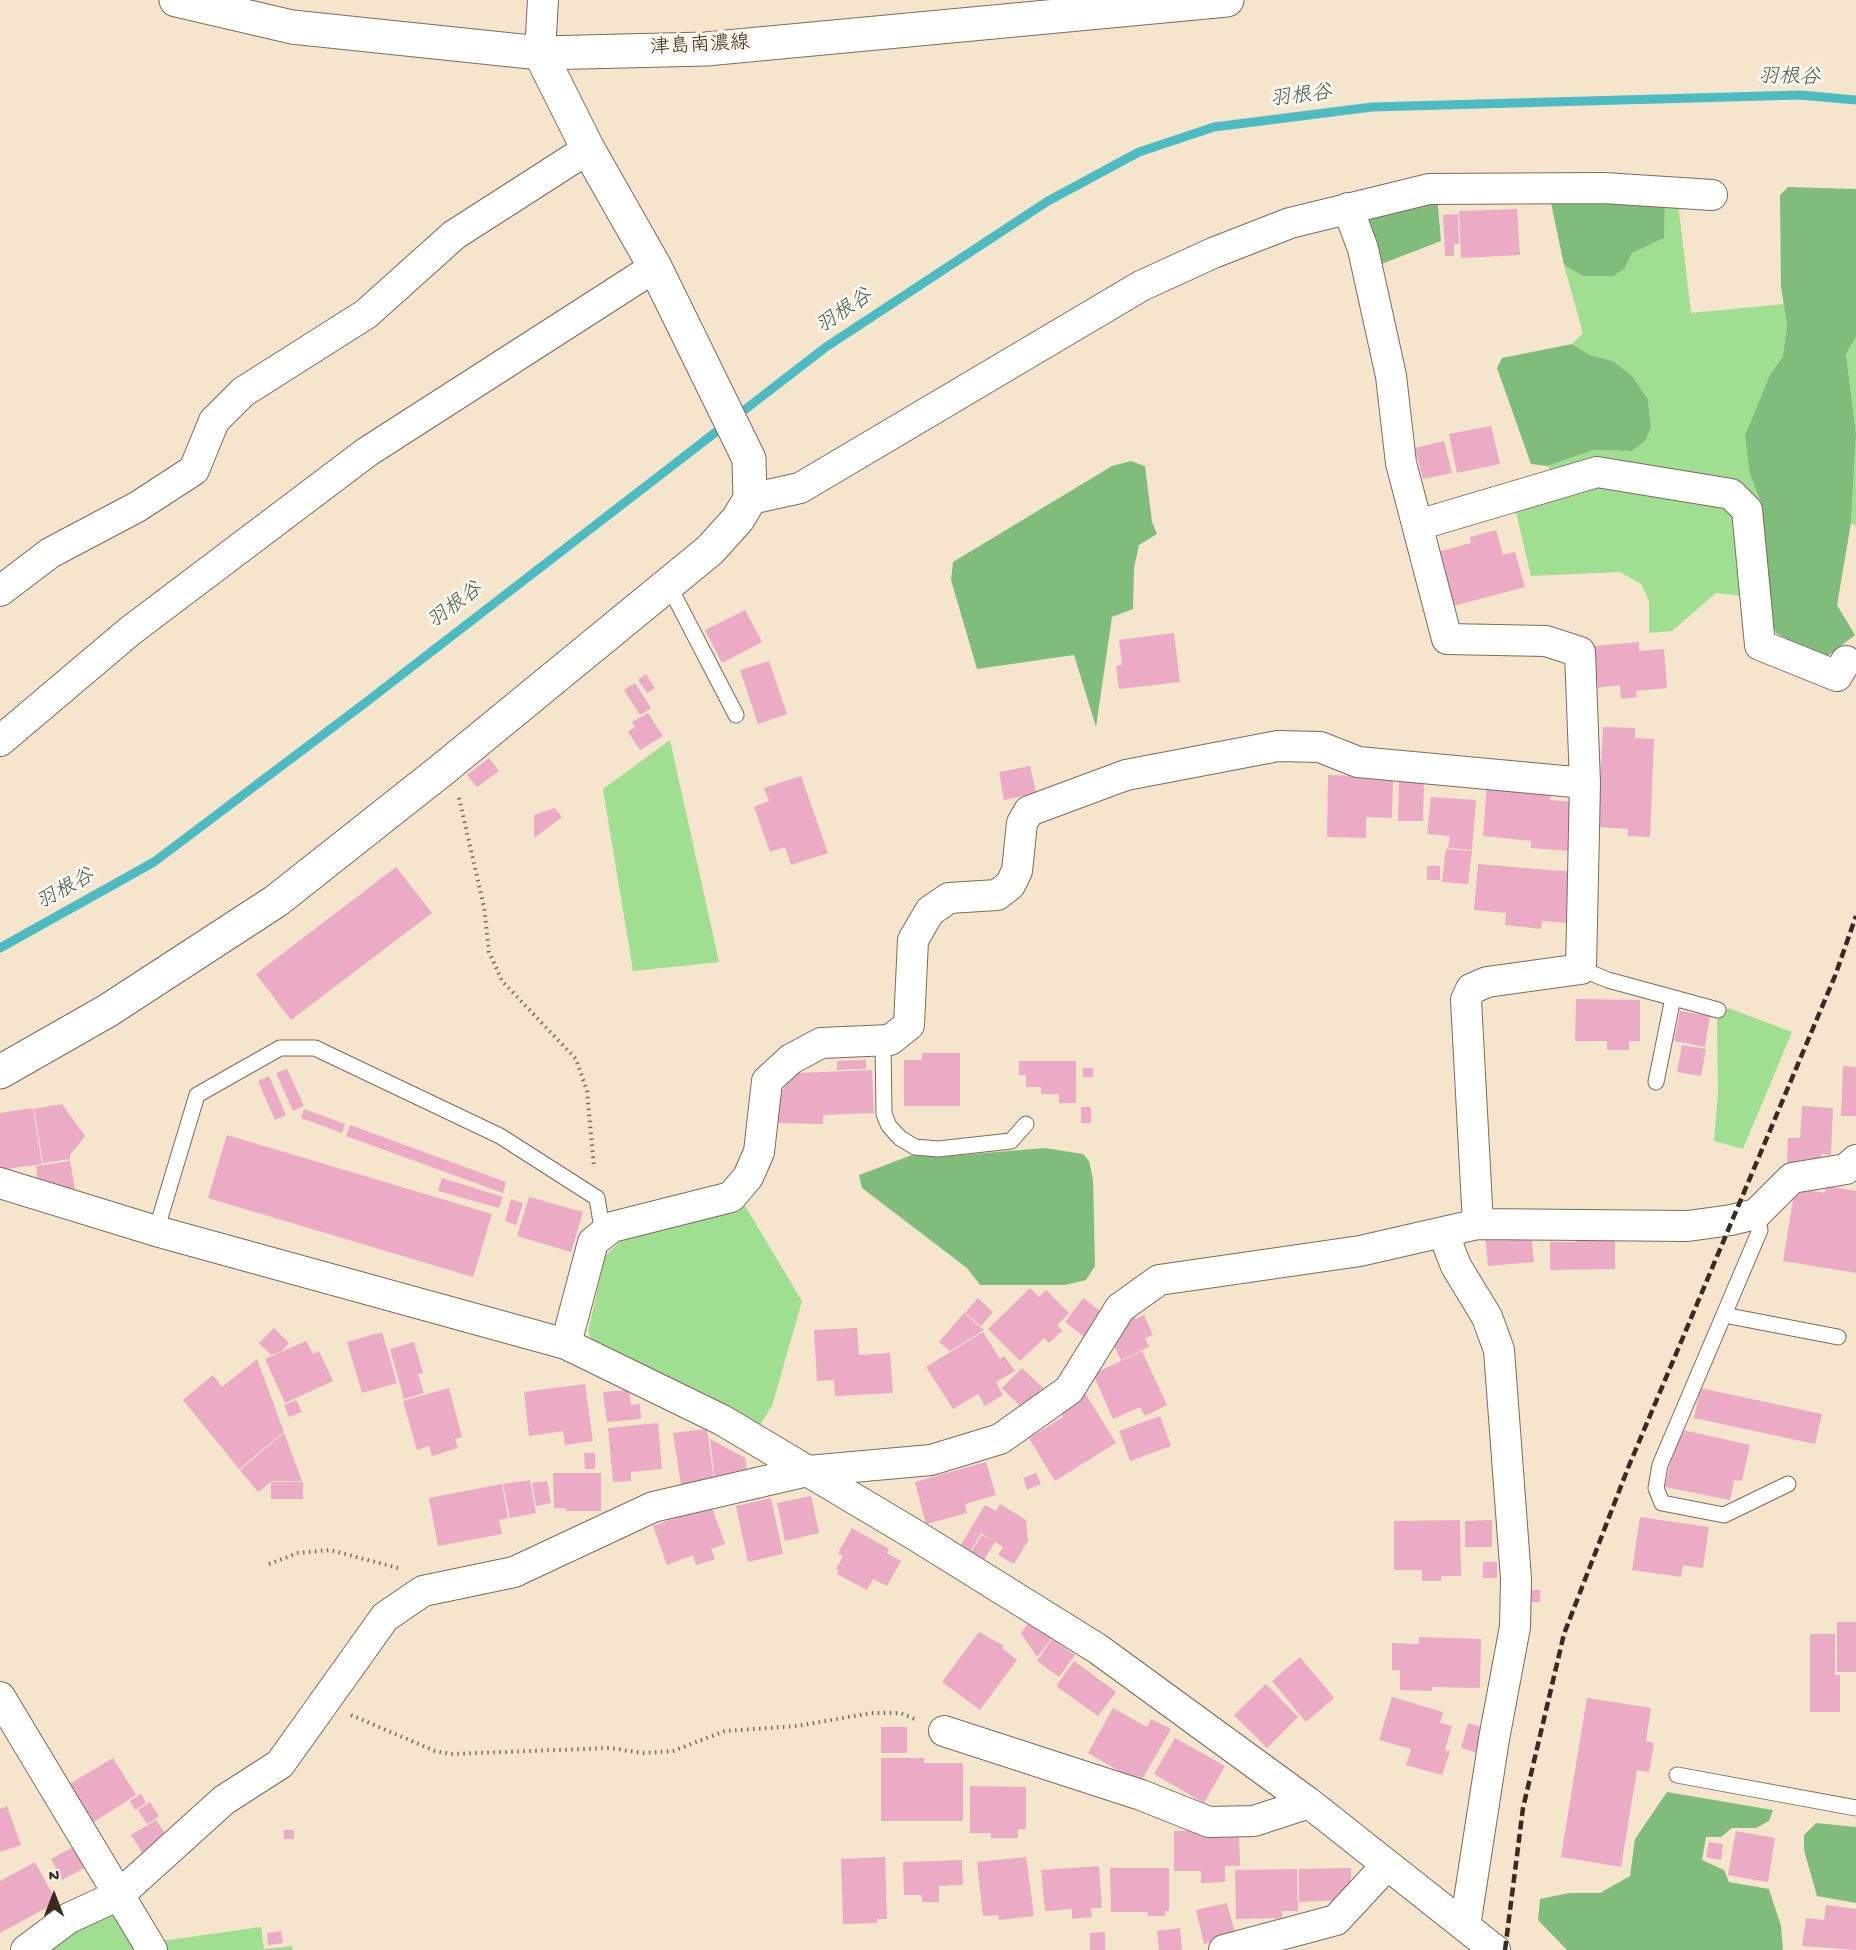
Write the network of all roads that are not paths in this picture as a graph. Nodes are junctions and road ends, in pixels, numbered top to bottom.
1 (176, 0) edge
2 (543, 0) edge
3 (1227, 0) edge
4 (1006, 11) edge
5 (540, 53) junction
6 (588, 150) junction
7 (1712, 195) dead end
8 (1348, 208) junction
9 (655, 267) junction
10 (750, 499) junction
11 (1418, 525) junction
12 (668, 584) junction
13 (0, 591) edge
14 (1846, 661) dead end
15 (736, 715) dead end
16 (0, 741) edge
17 (1585, 783) junction
18 (1581, 969) junction
19 (1673, 998) junction
20 (1718, 1010) dead end
21 (883, 1041) junction
22 (0, 1072) edge
23 (1656, 1082) dead end
24 (1026, 1124) dead end
25 (1856, 1160) edge
26 (0, 1183) edge
27 (1756, 1214) junction
28 (1478, 1224) junction
29 (156, 1231) junction
30 (1447, 1232) junction
31 (603, 1234) junction
32 (1724, 1315) junction
33 (1838, 1337) dead end
34 (566, 1344) junction
35 (808, 1471) junction
36 (1788, 1484) dead end
37 (0, 1697) edge
38 (944, 1731) road end
39 (1677, 1776) dead end
40 (1308, 1803) junction
41 (1856, 1808) edge
42 (1386, 1865) junction
43 (119, 1895) junction
44 (1465, 1926) junction
45 (26, 1950) edge
46 (152, 1950) edge
47 (1224, 1950) edge
48 (1496, 1950) edge

1 - 5 street, 津島南濃線
2 - 5 street
3 - 4 street, 津島南濃線
4 - 5 street, 津島南濃線
5 - 6 street
6 - 9 street
6 - 13 street
7 - 8 street
8 - 10 street
8 - 11 street
9 - 10 street
9 - 16 street
10 - 12 street
11 - 14 street
11 - 17 street
12 - 15 lane
12 - 22 street
17 - 18 street
17 - 21 street
18 - 19 lane
18 - 28 street
19 - 20 lane
19 - 23 lane
21 - 24 lane
21 - 31 street
25 - 27 street
26 - 29 street
27 - 28 street
27 - 32 lane
28 - 30 street
29 - 31 lane
29 - 34 street
30 - 35 street
30 - 44 street
31 - 34 street
32 - 33 lane
32 - 36 lane
34 - 35 street
35 - 40 street
35 - 43 street
37 - 43 street
38 - 40 street
39 - 41 lane
40 - 42 street
42 - 44 street
42 - 47 street
43 - 45 street
43 - 46 street
44 - 48 street

